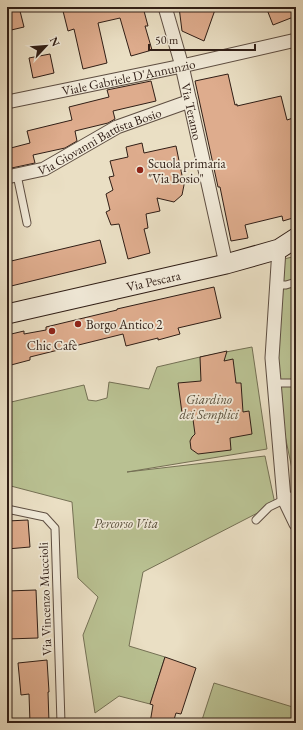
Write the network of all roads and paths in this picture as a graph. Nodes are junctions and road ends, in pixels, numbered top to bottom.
1 (165, 7) edge
2 (296, 40) edge
3 (182, 66) junction
4 (190, 101) junction
5 (7, 102) edge
6 (12, 176) edge
7 (27, 223) dead end
8 (296, 238) edge
9 (279, 249) junction
10 (226, 264) junction
11 (296, 282) edge
12 (276, 285) junction
13 (7, 314) edge
14 (296, 383) edge
15 (274, 384) junction
16 (290, 496) edge
17 (7, 509) edge
18 (256, 520) dead end
19 (296, 524) edge
20 (61, 723) edge

1 - 3 street, Via Teramo
2 - 3 street, Viale Gabriele D'Annunzio
3 - 4 street, Via Teramo
3 - 5 street, Viale Gabriele D'Annunzio
4 - 6 street, Via Giovanni Battista Bosio
4 - 10 street, Via Teramo
6 - 7 lane
8 - 9 street, Via Pescara
9 - 10 street, Via Pescara
9 - 12 street
10 - 13 street, Via Pescara
11 - 12 lane
12 - 15 street
14 - 15 lane
15 - 16 street
16 - 18 lane
16 - 19 street
17 - 20 lane, Via Vincenzo Muccioli

